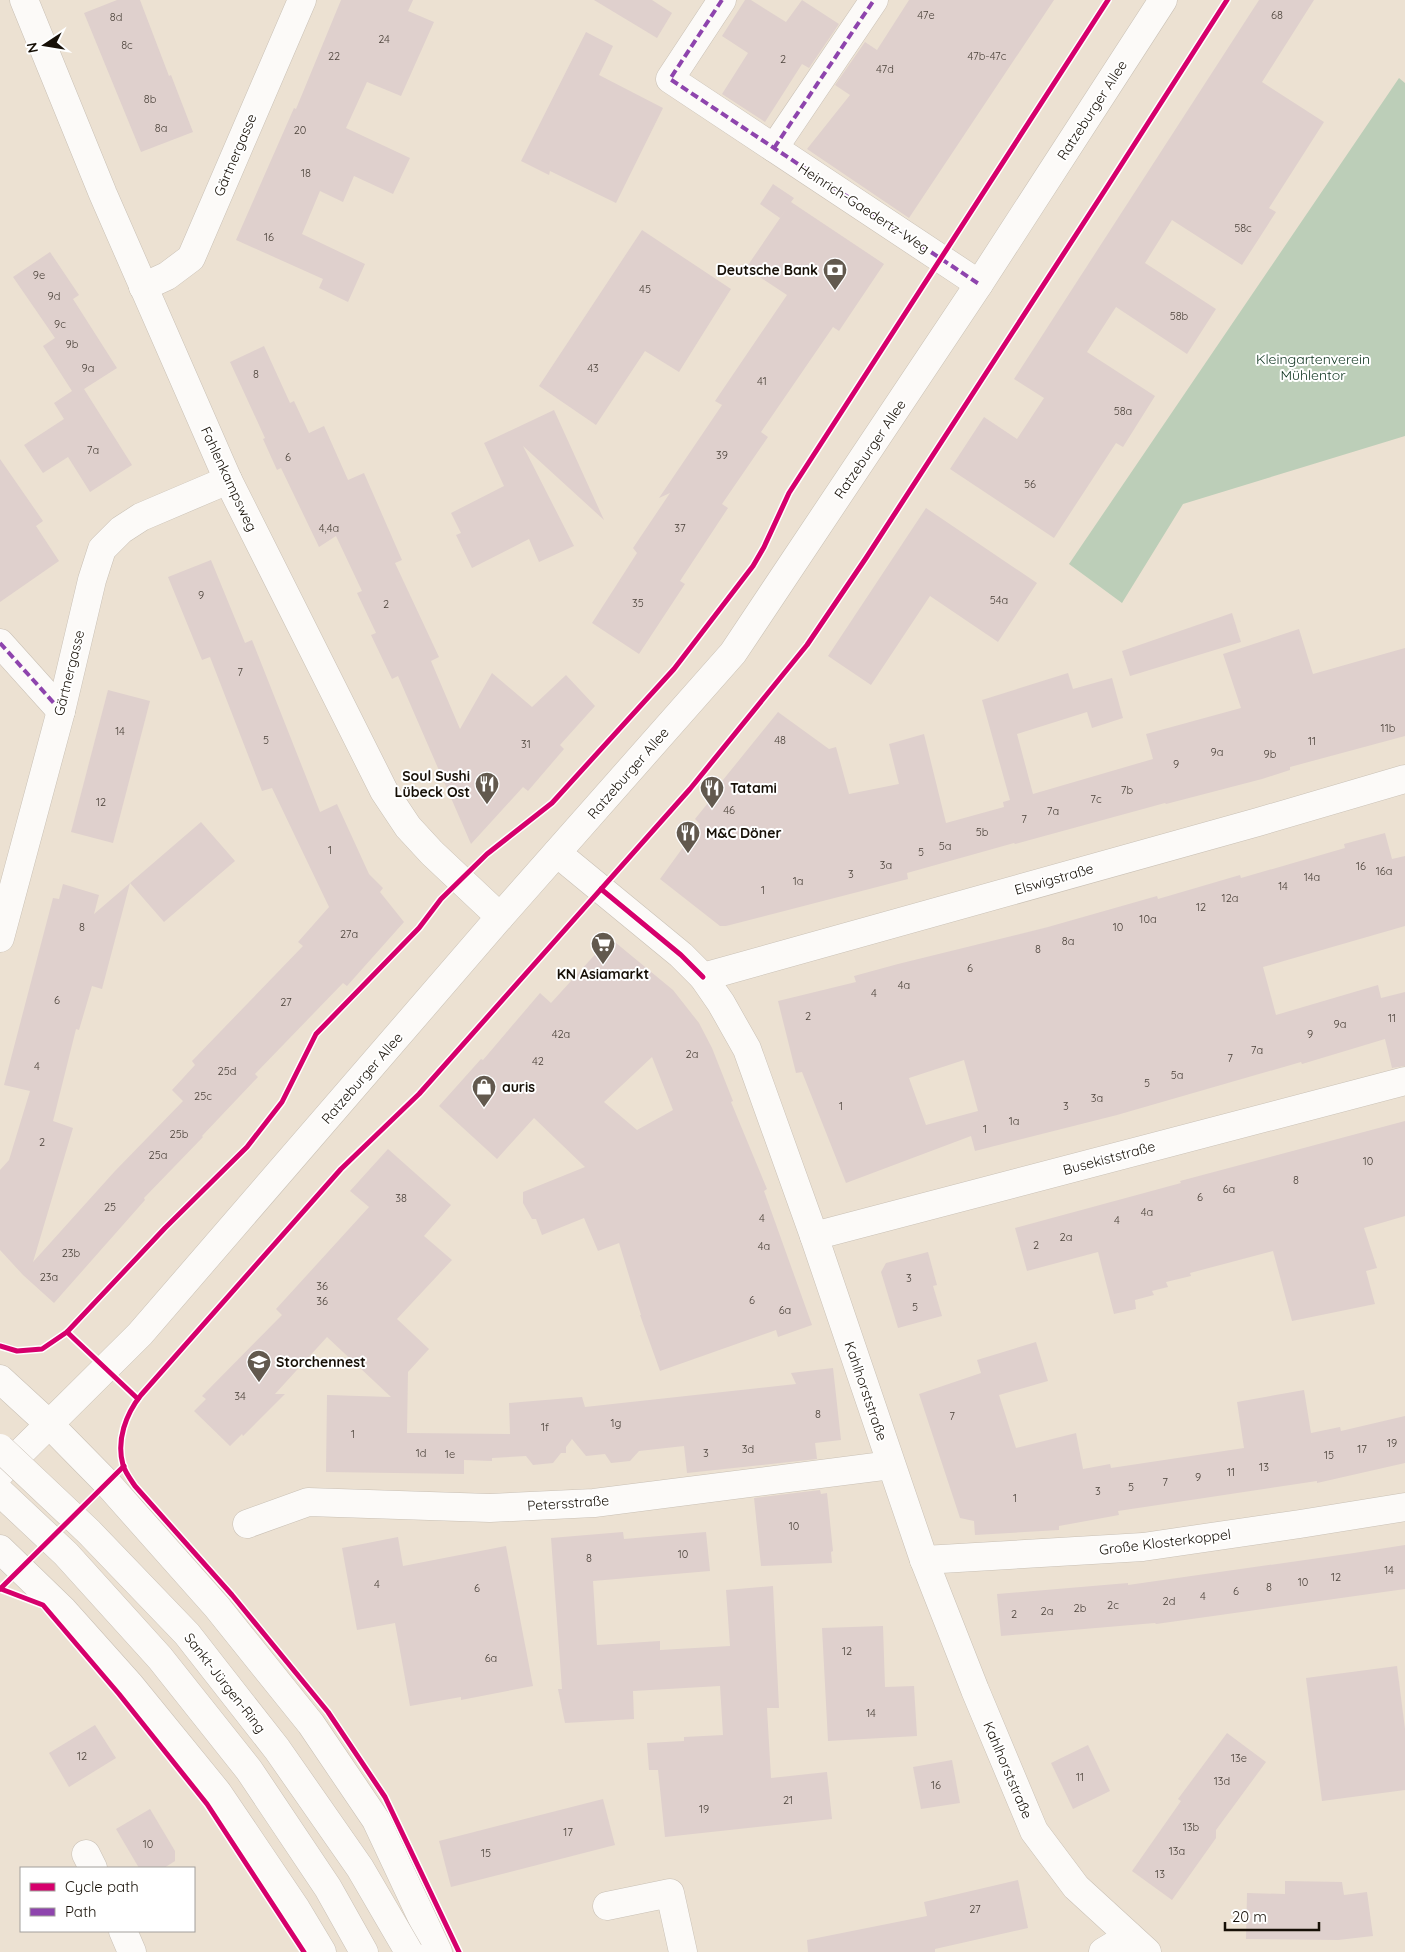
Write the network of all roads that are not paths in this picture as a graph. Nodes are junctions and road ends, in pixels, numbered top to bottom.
1 (24, 0) edge
2 (302, 0) edge
3 (722, 0) edge
4 (874, 0) edge
5 (1163, 0) edge
6 (774, 148) junction
7 (979, 284) junction
8 (143, 287) junction
9 (228, 480) junction
10 (0, 643) edge
11 (61, 711) junction
12 (1405, 779) edge
13 (557, 853) junction
14 (500, 917) junction
15 (0, 938) edge
16 (703, 977) junction
17 (1405, 1080) edge
18 (814, 1236) junction
19 (0, 1379) edge
20 (49, 1424) junction
21 (0, 1448) edge
22 (891, 1465) junction
23 (0, 1473) edge
24 (0, 1492) edge
25 (1405, 1506) edge
26 (247, 1524) dead end
27 (0, 1549) edge
28 (924, 1560) junction
29 (608, 1906) dead end
30 (123, 1932) edge
31 (1138, 1944) edge
32 (132, 1952) edge
33 (322, 1952) edge
34 (364, 1952) edge
35 (409, 1952) edge
36 (438, 1952) edge
37 (683, 1952) edge
38 (1103, 1952) edge

1 - 8 street, Fahlenkampsweg
2 - 8 street, Gärtnergasse
3 - 6 street, Heinrich-Gaedertz-Weg
4 - 6 street
5 - 7 street, Ratzeburger Allee
6 - 7 street, Heinrich-Gaedertz-Weg
7 - 13 street, Ratzeburger Allee
8 - 9 street, Fahlenkampsweg
9 - 11 street, Gärtnergasse
9 - 14 street, Fahlenkampsweg
10 - 11 street
11 - 15 street, Gärtnergasse
12 - 16 street, Elswigstraße
13 - 14 street, Ratzeburger Allee
13 - 16 street, Kahlhorststraße
14 - 20 street, Ratzeburger Allee
16 - 18 street, Kahlhorststraße
17 - 18 street, Busekiststraße
18 - 22 street, Kahlhorststraße
19 - 20 street
20 - 23 street, Ratzeburger Allee
20 - 36 street
21 - 35 street, Sankt-Jürgen-Ring, bridge
22 - 26 street, Petersstraße
22 - 28 street, Kahlhorststraße
24 - 34 street
25 - 28 street, Große Klosterkoppel
27 - 33 street
28 - 31 street, Kahlhorststraße
29 - 37 street
30 - 32 street
31 - 38 street

